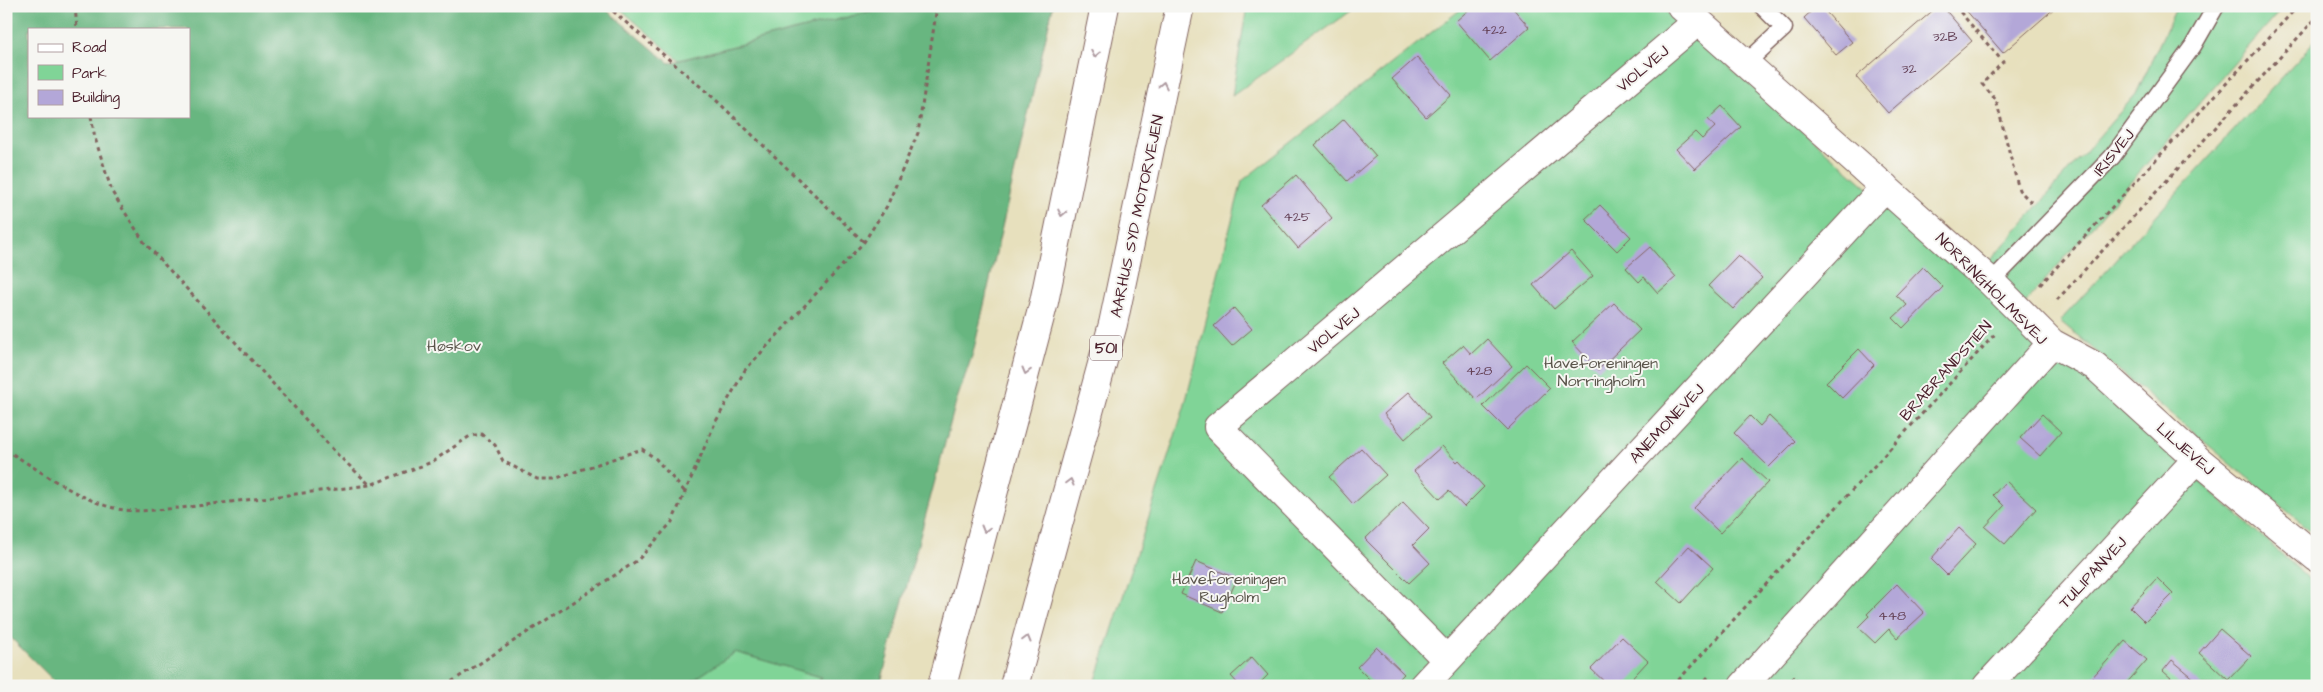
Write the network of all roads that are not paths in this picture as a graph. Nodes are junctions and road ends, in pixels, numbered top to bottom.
1 (1105, 6) edge
2 (1180, 6) edge
3 (1762, 6) edge
4 (2216, 6) edge
5 (1689, 14) edge
6 (1746, 64) junction
7 (1885, 187) junction
8 (1990, 282) junction
9 (2052, 344) junction
10 (2197, 459) junction
11 (2317, 558) edge
12 (1448, 660) junction
13 (942, 686) edge
14 (1014, 686) edge
15 (1423, 686) edge
16 (1743, 686) edge
17 (1987, 686) edge

1 -> 13 main road
14 -> 2 main road, AARHUS SYD MOTORVEJEN / 501
3 - 6 lane
4 - 8 lane, IRISVEJ
5 - 6 main road, NORRINGHOLMSVEJ
5 - 12 main road, VIOLVEJ
6 - 7 main road, NORRINGHOLMSVEJ
7 - 8 main road, NORRINGHOLMSVEJ
7 - 12 main road, ANEMONEVEJ
8 - 9 main road, NORRINGHOLMSVEJ
9 - 10 main road, LILJEVEJ
9 - 16 main road, NORRINGHOLMSVEJ
10 - 11 main road, LILJEVEJ
10 - 17 main road, TULIPANVEJ
12 - 15 main road, ANEMONEVEJ

